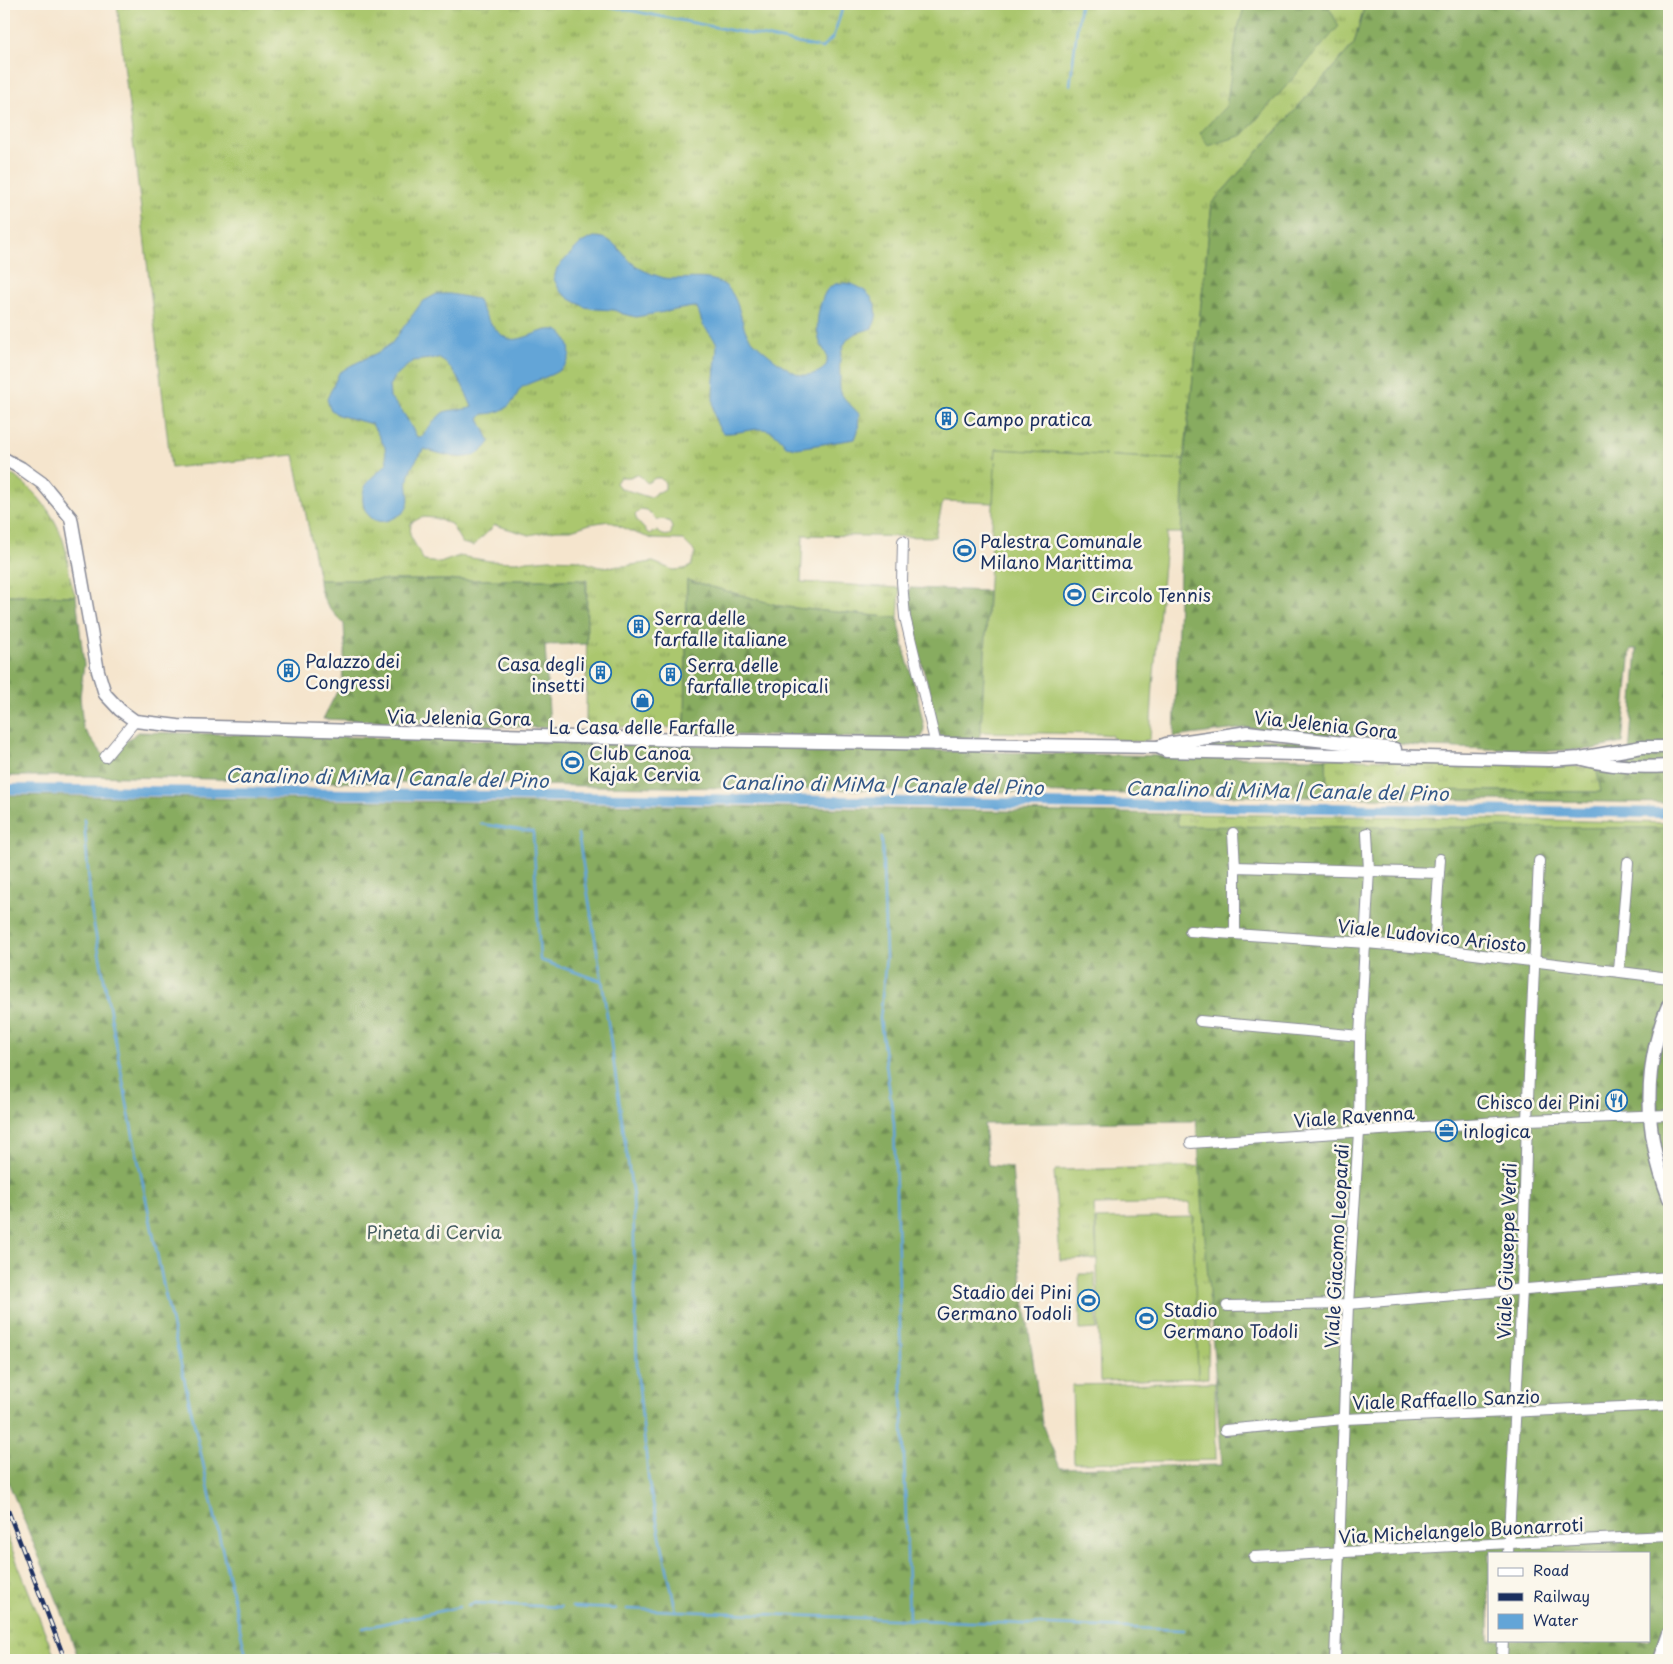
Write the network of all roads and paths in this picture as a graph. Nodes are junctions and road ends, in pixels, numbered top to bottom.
1 (4, 459) edge
2 (903, 541) dead end
3 (135, 721) junction
4 (936, 745) junction
5 (1669, 747) edge
6 (1158, 748) junction
7 (105, 757) dead end
8 (1461, 757) junction
9 (1580, 758) junction
10 (1669, 766) edge
11 (1232, 833) dead end
12 (1367, 833) dead end
13 (1440, 859) dead end
14 (1539, 861) dead end
15 (1628, 862) dead end
16 (1235, 867) junction
17 (1370, 870) junction
18 (1439, 872) junction
19 (1190, 931) dead end
20 (1235, 934) junction
21 (1366, 942) junction
22 (1434, 949) junction
23 (1536, 962) junction
24 (1619, 971) junction
25 (1669, 978) edge
26 (1669, 1004) edge
27 (1200, 1021) dead end
28 (1360, 1036) junction
29 (1669, 1115) edge
30 (1649, 1116) junction
31 (1527, 1120) junction
32 (1359, 1132) junction
33 (1191, 1143) dead end
34 (1669, 1198) edge
35 (1669, 1277) edge
36 (1522, 1289) junction
37 (1348, 1304) junction
38 (1227, 1306) dead end
39 (1669, 1404) edge
40 (1516, 1412) junction
41 (1344, 1420) junction
42 (1225, 1430) dead end
43 (1669, 1536) edge
44 (1508, 1548) edge
45 (1340, 1552) junction
46 (1254, 1557) dead end
47 (1669, 1633) edge
48 (1503, 1642) edge
49 (1335, 1660) edge
50 (1502, 1660) edge
51 (1660, 1660) edge

1 - 3 street
2 - 4 street
3 - 4 street, Via Jelenia Gora
3 - 7 street
4 - 6 street, Via Jelenia Gora
5 - 9 street, Via Jelenia Gora
6 - 8 street, Via Jelenia Gora
6 - 8 street, Via Jelenia Gora
8 - 9 street, Via Jelenia Gora
9 - 10 street, Via Jelenia Gora
11 - 16 street
12 - 17 street, Viale Giacomo Leopardi
13 - 18 street
14 - 23 street, Viale Giuseppe Verdi
15 - 24 street
16 - 17 street
16 - 20 street
17 - 18 street
17 - 21 street, Viale Giacomo Leopardi
18 - 22 street
19 - 20 street, Viale Ludovico Ariosto
20 - 21 street, Viale Ludovico Ariosto
21 - 22 street, Viale Ludovico Ariosto
21 - 28 street, Viale Giacomo Leopardi
22 - 23 street, Viale Ludovico Ariosto
23 - 24 street, Viale Ludovico Ariosto
23 - 31 street, Viale Giuseppe Verdi
24 - 25 street, Viale Ludovico Ariosto
26 - 30 street
27 - 28 street
28 - 32 street, Viale Giacomo Leopardi
29 - 30 street, Viale Ravenna
30 - 31 street, Viale Ravenna
30 - 34 street
31 - 32 street, Viale Ravenna
31 - 36 street, Viale Giuseppe Verdi
32 - 33 street, Viale Ravenna
32 - 37 street, Viale Giacomo Leopardi
35 - 36 street
36 - 37 street
36 - 40 street, Viale Giuseppe Verdi
37 - 38 street
37 - 41 street, Viale Giacomo Leopardi
39 - 40 street, Viale Raffaello Sanzio
40 - 41 street, Viale Raffaello Sanzio
40 - 44 street, Viale Giuseppe Verdi
41 - 42 street, Viale Raffaello Sanzio
41 - 45 street, Viale Giacomo Leopardi
43 - 44 street, Via Michelangelo Buonarroti
44 - 45 street, Via Michelangelo Buonarroti
45 - 46 street, Via Michelangelo Buonarroti
45 - 49 street, Viale Giacomo Leopardi
47 - 51 street
48 - 50 street

